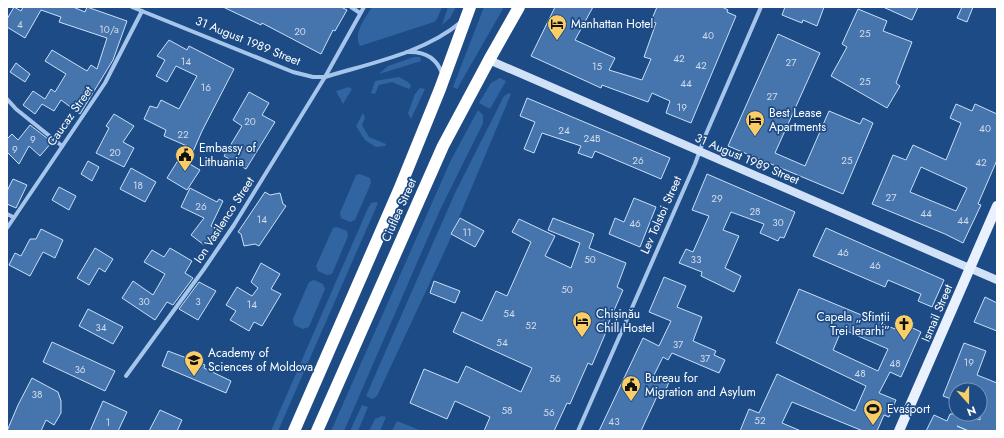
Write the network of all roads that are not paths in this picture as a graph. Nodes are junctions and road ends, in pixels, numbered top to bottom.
1 (132, 7) edge
2 (351, 7) edge
3 (364, 7) edge
4 (519, 7) edge
5 (761, 7) edge
6 (142, 11) junction
7 (468, 12) edge
8 (360, 13) junction
9 (404, 52) junction
10 (488, 60) junction
11 (325, 77) junction
12 (444, 79) junction
13 (7, 100) edge
14 (62, 146) junction
15 (699, 151) junction
16 (997, 206) edge
17 (7, 214) edge
18 (13, 217) junction
19 (7, 228) edge
20 (971, 268) junction
21 (997, 280) edge
22 (126, 376) dead end
23 (294, 431) edge
24 (317, 431) edge
25 (578, 431) edge
26 (899, 431) edge

1 - 6 street, 31 August 1989 Street
2 - 8 street
3 - 8 street, Ion Vasilenco Street
4 - 10 highway, Ciuflea Street
5 - 15 street, Lev Tolstoi Street
6 - 11 street, 31 August 1989 Street
6 - 14 street, Caucaz Street
7 - 9 street, 31 August 1989 Street
7 - 12 highway, Ciuflea Street
8 - 11 street, Ion Vasilenco Street
9 - 11 street, 31 August 1989 Street
9 - 12 street, 31 August 1989 Street
10 - 15 street, 31 August 1989 Street
10 - 24 highway, Ciuflea Street
11 - 22 street, Ion Vasilenco Street
12 - 23 highway, Ciuflea Street
13 - 14 street
14 - 18 street, Caucaz Street
15 - 20 street, 31 August 1989 Street
15 - 25 street, Lev Tolstoi Street
16 - 20 main road, Ismail Street
17 - 18 street
18 - 19 street, Caucaz Street
20 - 21 street, 31 August 1989 Street
20 - 26 main road, Ismail Street

